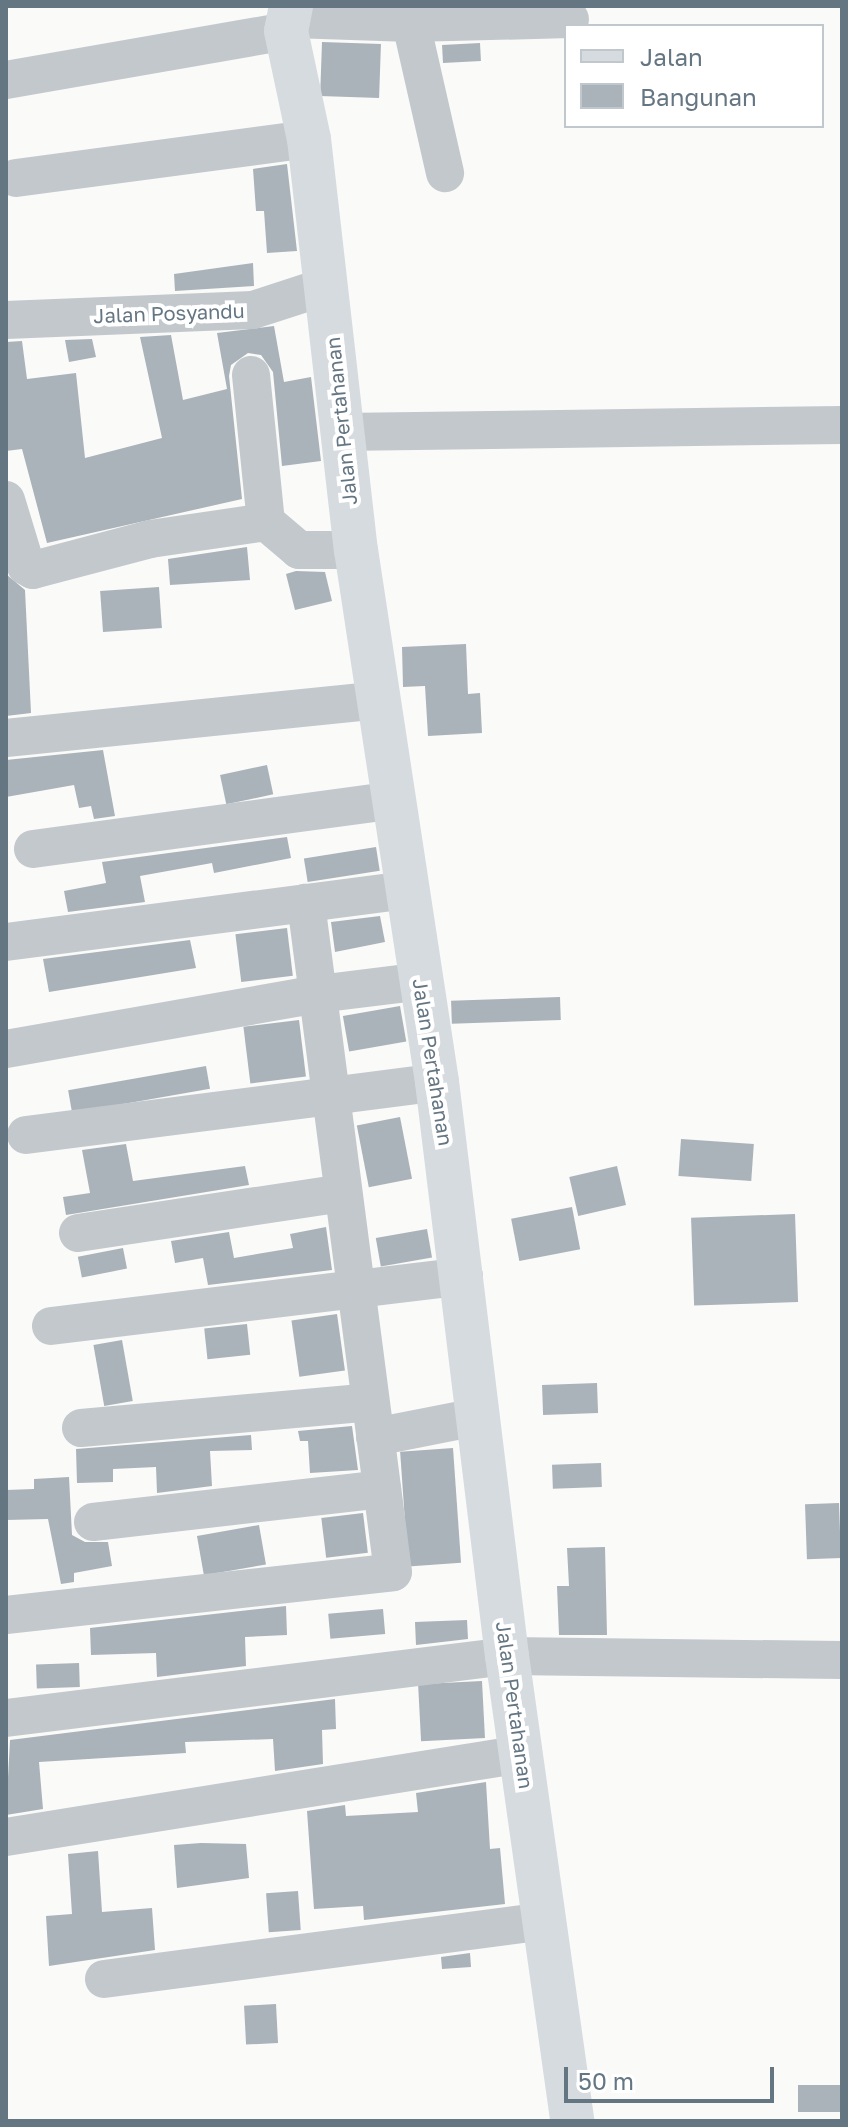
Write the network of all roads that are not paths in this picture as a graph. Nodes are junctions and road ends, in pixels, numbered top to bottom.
1 (290, 19) edge
2 (570, 19) dead end
3 (411, 23) junction
4 (6, 80) edge
5 (309, 139) junction
6 (445, 173) dead end
7 (16, 178) dead end
8 (327, 286) junction
9 (6, 320) edge
10 (251, 375) dead end
11 (842, 425) edge
12 (341, 432) junction
13 (6, 500) edge
14 (266, 522) junction
15 (356, 550) junction
16 (377, 700) junction
17 (6, 738) edge
18 (395, 800) junction
19 (33, 849) dead end
20 (406, 890) junction
21 (306, 903) junction
22 (6, 942) edge
23 (422, 981) junction
24 (318, 994) junction
25 (6, 1049) edge
26 (437, 1082) junction
27 (331, 1093) junction
28 (26, 1135) dead end
29 (343, 1193) junction
30 (78, 1233) dead end
31 (464, 1276) junction
32 (356, 1288) junction
33 (51, 1326) dead end
34 (477, 1417) junction
35 (373, 1419) junction
36 (81, 1428) dead end
37 (382, 1489) junction
38 (93, 1522) dead end
39 (6, 1615) edge
40 (507, 1656) junction
41 (842, 1660) edge
42 (6, 1718) edge
43 (522, 1754) junction
44 (6, 1837) edge
45 (542, 1921) junction
46 (104, 1979) dead end
47 (572, 2121) edge

1 - 3 street
1 - 4 street
1 - 5 main road, Jalan Pertahanan
2 - 3 street
3 - 6 street
5 - 7 street
5 - 8 main road, Jalan Pertahanan
8 - 9 street, Jalan Posyandu
8 - 12 main road, Jalan Pertahanan
10 - 14 street
11 - 12 street
12 - 15 main road, Jalan Pertahanan
13 - 14 street
14 - 15 street
15 - 16 main road, Jalan Pertahanan
16 - 17 street
16 - 18 main road, Jalan Pertahanan
18 - 19 street
18 - 20 main road, Jalan Pertahanan
20 - 21 street
20 - 23 main road, Jalan Pertahanan
21 - 22 street
21 - 24 street
23 - 24 street
23 - 26 main road, Jalan Pertahanan
24 - 25 street
24 - 27 street
26 - 27 street
26 - 31 main road, Jalan Pertahanan
27 - 28 street
27 - 29 street
29 - 30 street
29 - 32 street
31 - 32 street
31 - 34 main road, Jalan Pertahanan
32 - 33 street
32 - 35 street
34 - 35 street
34 - 40 main road, Jalan Pertahanan
35 - 36 street
35 - 37 street
37 - 38 street
37 - 39 street
40 - 41 street
40 - 42 street
40 - 43 main road, Jalan Pertahanan
43 - 44 street
43 - 45 main road, Jalan Pertahanan
45 - 46 street
45 - 47 main road, Jalan Pertahanan

